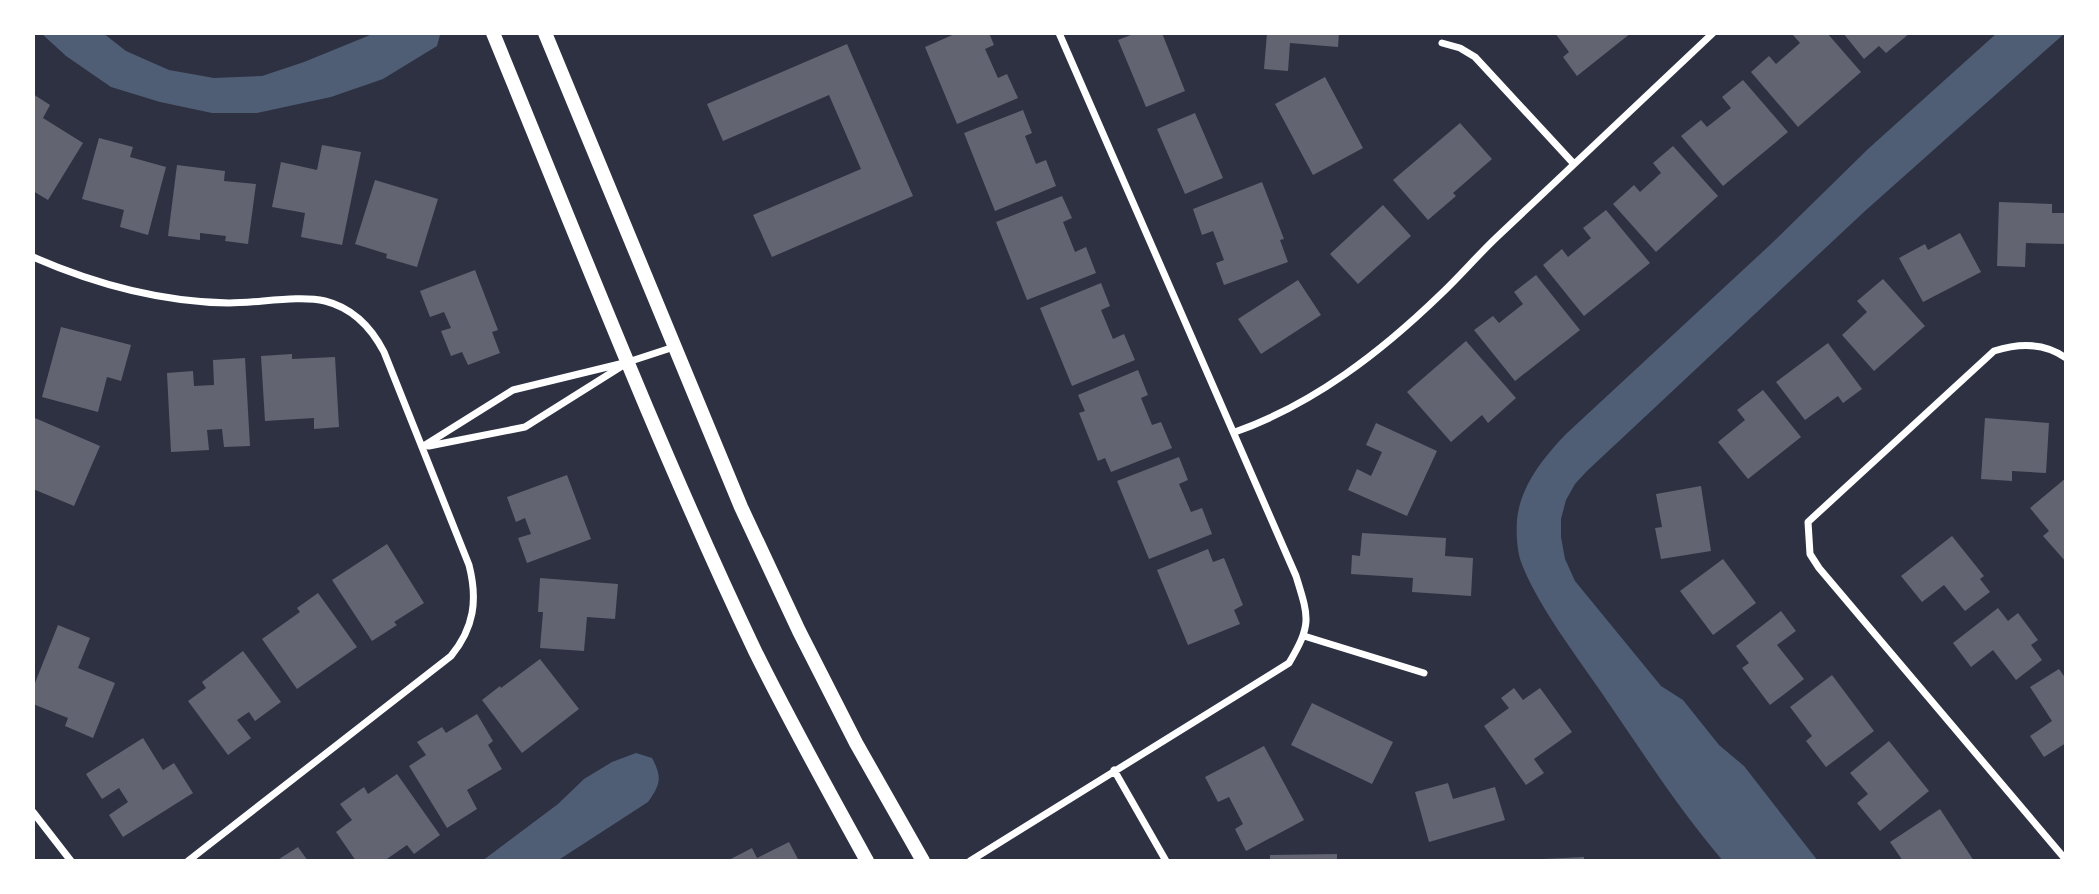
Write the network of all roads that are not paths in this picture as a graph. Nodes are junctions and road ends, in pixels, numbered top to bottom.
1 (493, 33) edge
2 (545, 33) edge
3 (1059, 33) edge
4 (1713, 33) edge
5 (1442, 43) dead end
6 (1574, 164) junction
7 (33, 257) edge
8 (674, 347) junction
9 (2066, 358) edge
10 (628, 362) junction
11 (1235, 432) junction
12 (422, 447) junction
13 (1304, 636) junction
14 (1424, 673) dead end
15 (1114, 770) junction
16 (33, 812) edge
17 (2066, 860) edge
18 (71, 861) edge
19 (188, 861) edge
20 (867, 861) edge
21 (923, 861) edge
22 (970, 861) edge
23 (1166, 861) edge

1 - 10 main road
2 - 8 main road
3 - 11 street
4 - 6 street
5 - 6 street
6 - 11 street
7 - 12 street
8 - 10 street
8 - 21 main road
9 - 17 street
10 - 12 street
10 - 12 street
10 - 20 main road
11 - 13 street
12 - 19 street
13 - 14 street
13 - 15 street
15 - 22 street
15 - 23 street
16 - 18 street

